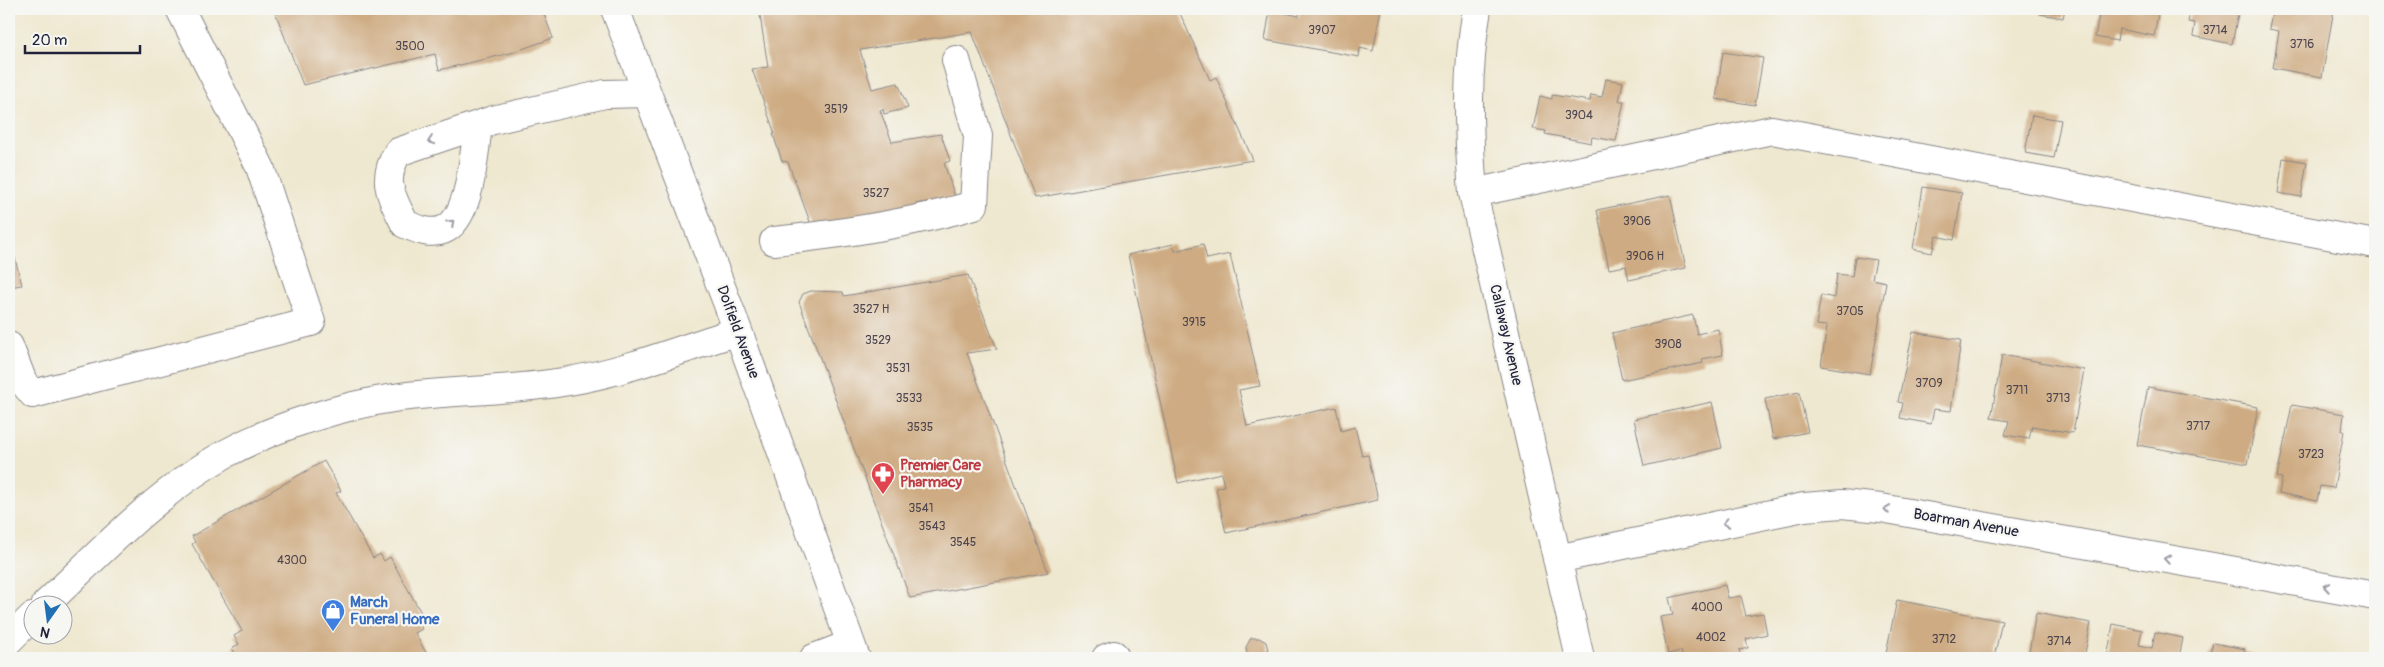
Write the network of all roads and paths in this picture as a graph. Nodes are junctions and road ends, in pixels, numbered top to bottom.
1 (180, 9) edge
2 (615, 9) edge
3 (1477, 9) edge
4 (956, 60) dead end
5 (647, 93) junction
6 (478, 126) dead end
7 (1473, 192) junction
8 (774, 241) dead end
9 (2375, 244) edge
10 (738, 331) junction
11 (9, 346) edge
12 (1557, 559) junction
13 (57, 594) edge
14 (2375, 596) edge
15 (22, 627) edge
16 (9, 640) edge
17 (854, 651) edge
18 (814, 658) edge
19 (1106, 658) edge
20 (1115, 658) edge
21 (1580, 658) edge

1 - 11 street
2 - 5 street, Dolfield Avenue
3 - 7 street, Callaway Avenue
4 - 8 street
5 - 6 street
5 - 10 street, Dolfield Avenue
7 - 9 street
7 - 12 street, Callaway Avenue
10 - 13 street
10 - 17 street, Dolfield Avenue
14 -> 12 street, Boarman Avenue
12 - 21 street, Callaway Avenue
15 - 16 street
17 - 18 street
19 - 20 street

